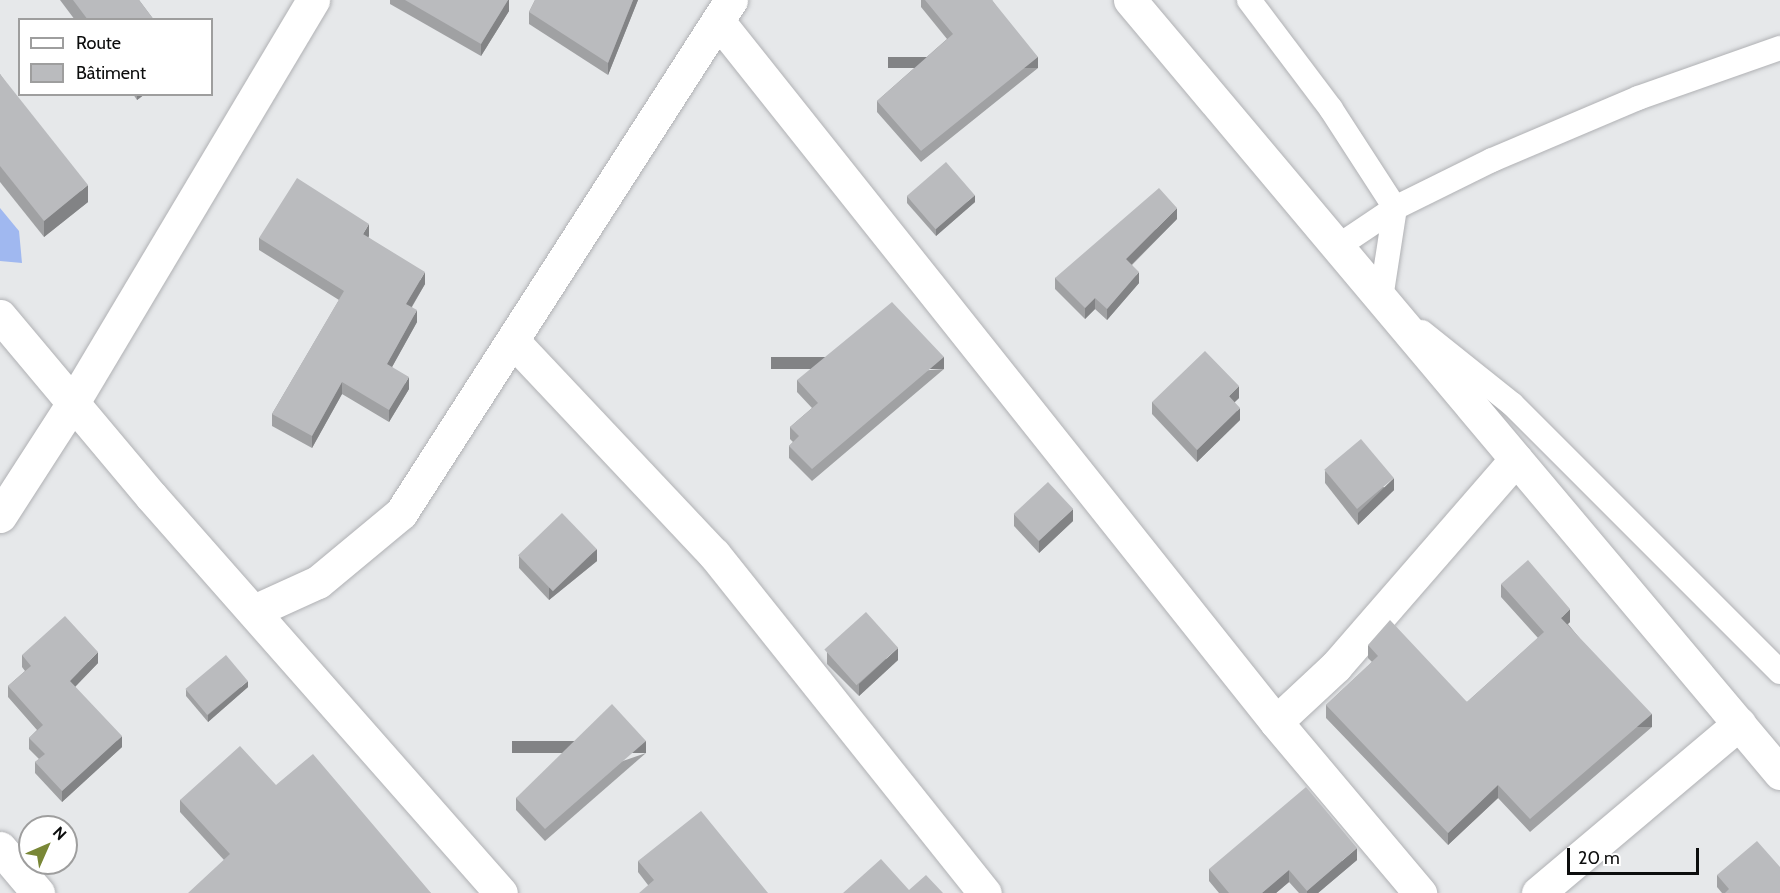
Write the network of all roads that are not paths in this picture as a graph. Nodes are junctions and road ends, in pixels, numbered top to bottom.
1 (313, 0) edge
2 (1130, 0) edge
3 (1250, 0) edge
4 (724, 11) edge
5 (1780, 48) edge
6 (1395, 208) junction
7 (1337, 247) junction
8 (1381, 298) junction
9 (0, 316) edge
10 (513, 341) junction
11 (74, 401) junction
12 (1516, 459) junction
13 (0, 516) edge
14 (254, 611) junction
15 (1780, 672) edge
16 (1276, 722) junction
17 (1739, 724) junction
18 (1780, 774) edge
19 (0, 848) edge
20 (38, 893) edge
21 (501, 893) edge
22 (985, 893) edge
23 (1420, 893) edge
24 (1538, 893) edge

1 - 11 street
2 - 7 street
3 - 6 lane
4 - 10 street
4 - 16 street
5 - 6 lane
6 - 7 lane
6 - 8 lane
7 - 8 street
8 - 12 street
8 - 15 lane
9 - 11 street
10 - 14 street
10 - 22 street
11 - 13 street
11 - 14 street
12 - 16 street
12 - 17 street
14 - 21 street
16 - 23 street
17 - 18 street
17 - 24 street
19 - 20 street

